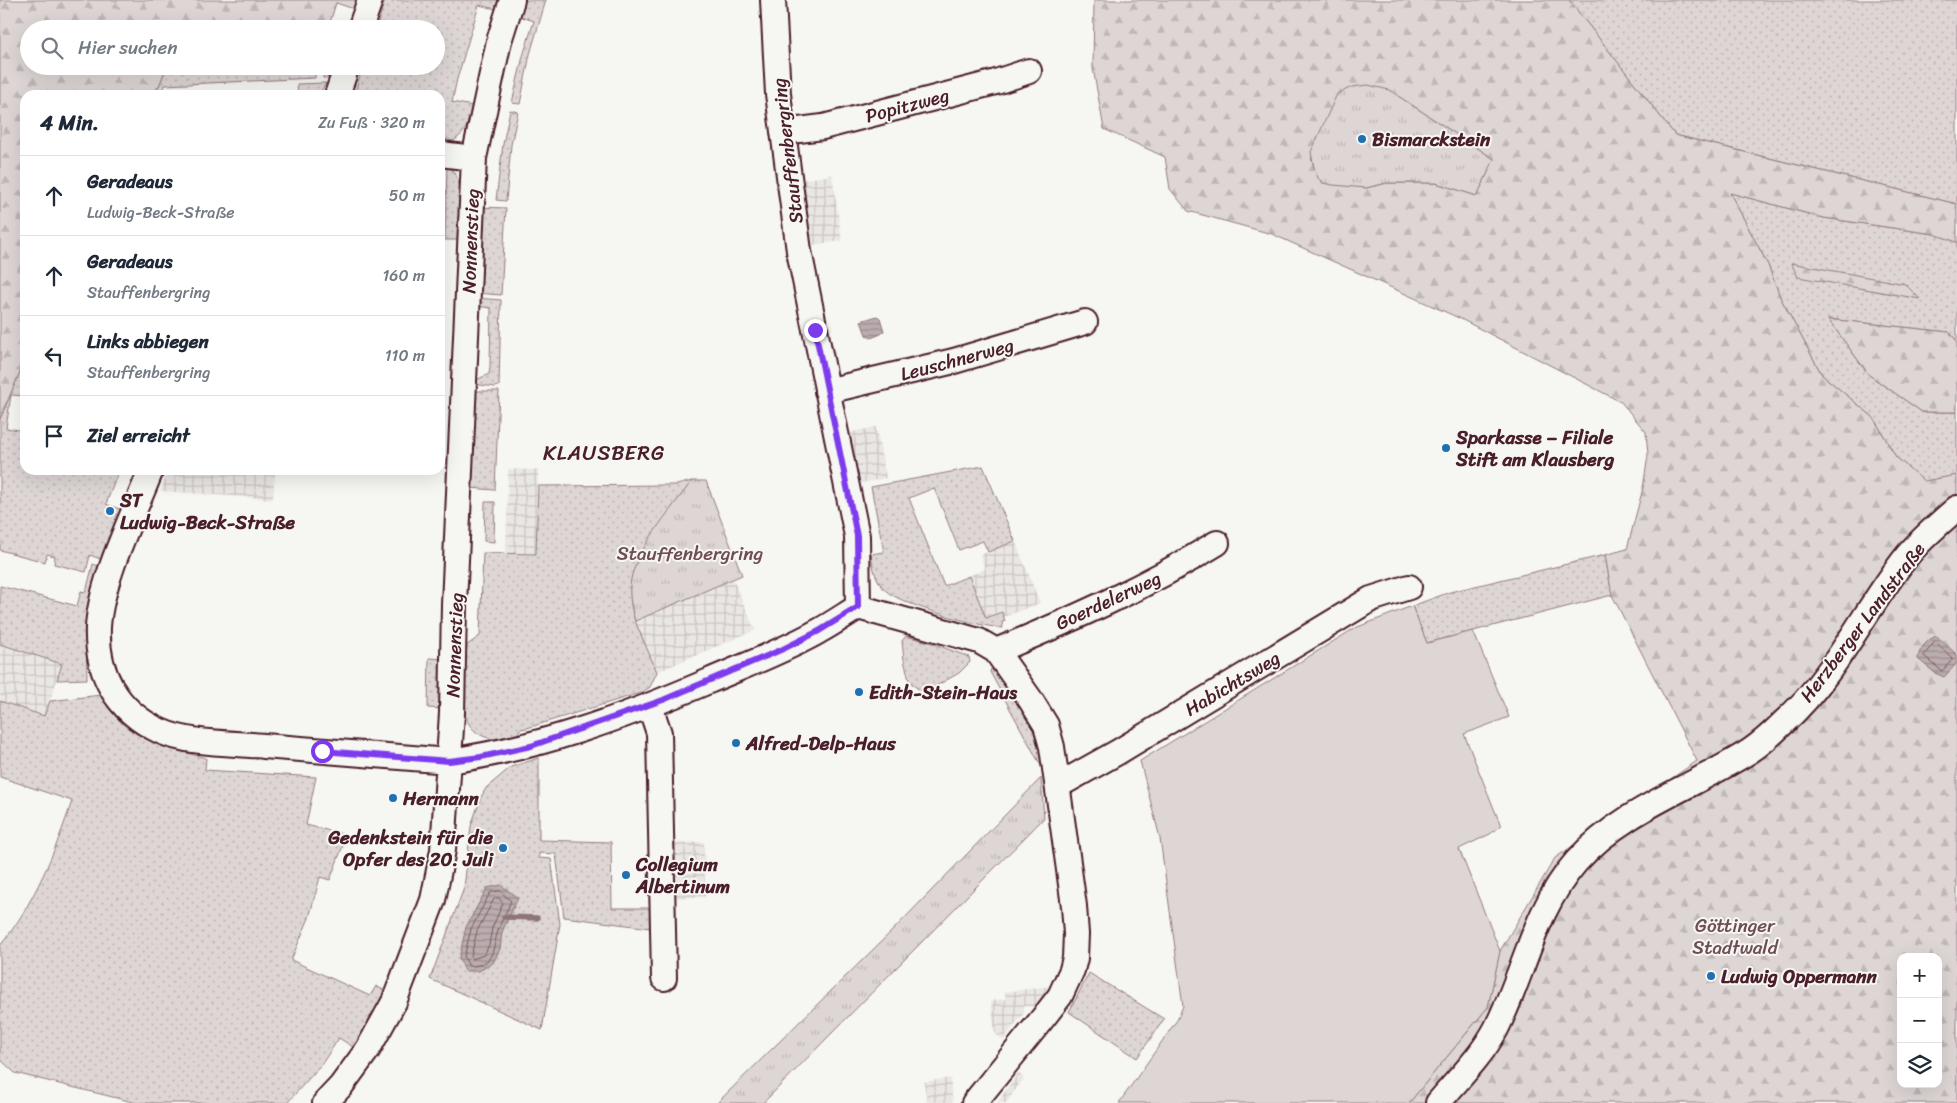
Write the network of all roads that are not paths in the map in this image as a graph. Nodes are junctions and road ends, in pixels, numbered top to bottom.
1 (370, 0) edge
2 (512, 0) edge
3 (773, 0) edge
4 (363, 20) edge
5 (1028, 70) dead end
6 (344, 75) edge
7 (339, 90) edge
8 (783, 132) junction
9 (445, 155) edge
10 (474, 158) junction
11 (1085, 322) dead end
12 (827, 391) junction
13 (149, 475) edge
14 (1957, 508) edge
15 (1217, 543) dead end
16 (1409, 587) dead end
17 (858, 607) junction
18 (996, 651) junction
19 (650, 706) junction
20 (449, 761) junction
21 (1058, 786) junction
22 (664, 978) dead end
23 (325, 1103) edge
24 (974, 1103) edge
25 (1438, 1103) edge

1 - 4 street
2 - 10 street, Nonnenstieg
3 - 8 street, Stauffenbergring
5 - 8 street, Popitzweg
6 - 7 street
8 - 12 street, Stauffenbergring
9 - 10 street
10 - 20 street, Nonnenstieg
11 - 12 street, Leuschnerweg
12 - 17 street, Stauffenbergring
13 - 20 street
14 - 25 street, Herzberger Landstraße
15 - 18 street, Goerdelerweg
16 - 21 street, Habichtsweg
17 - 18 street
17 - 19 street
18 - 21 street
19 - 20 street
19 - 22 street
20 - 23 street, Nonnenstieg
21 - 24 street

